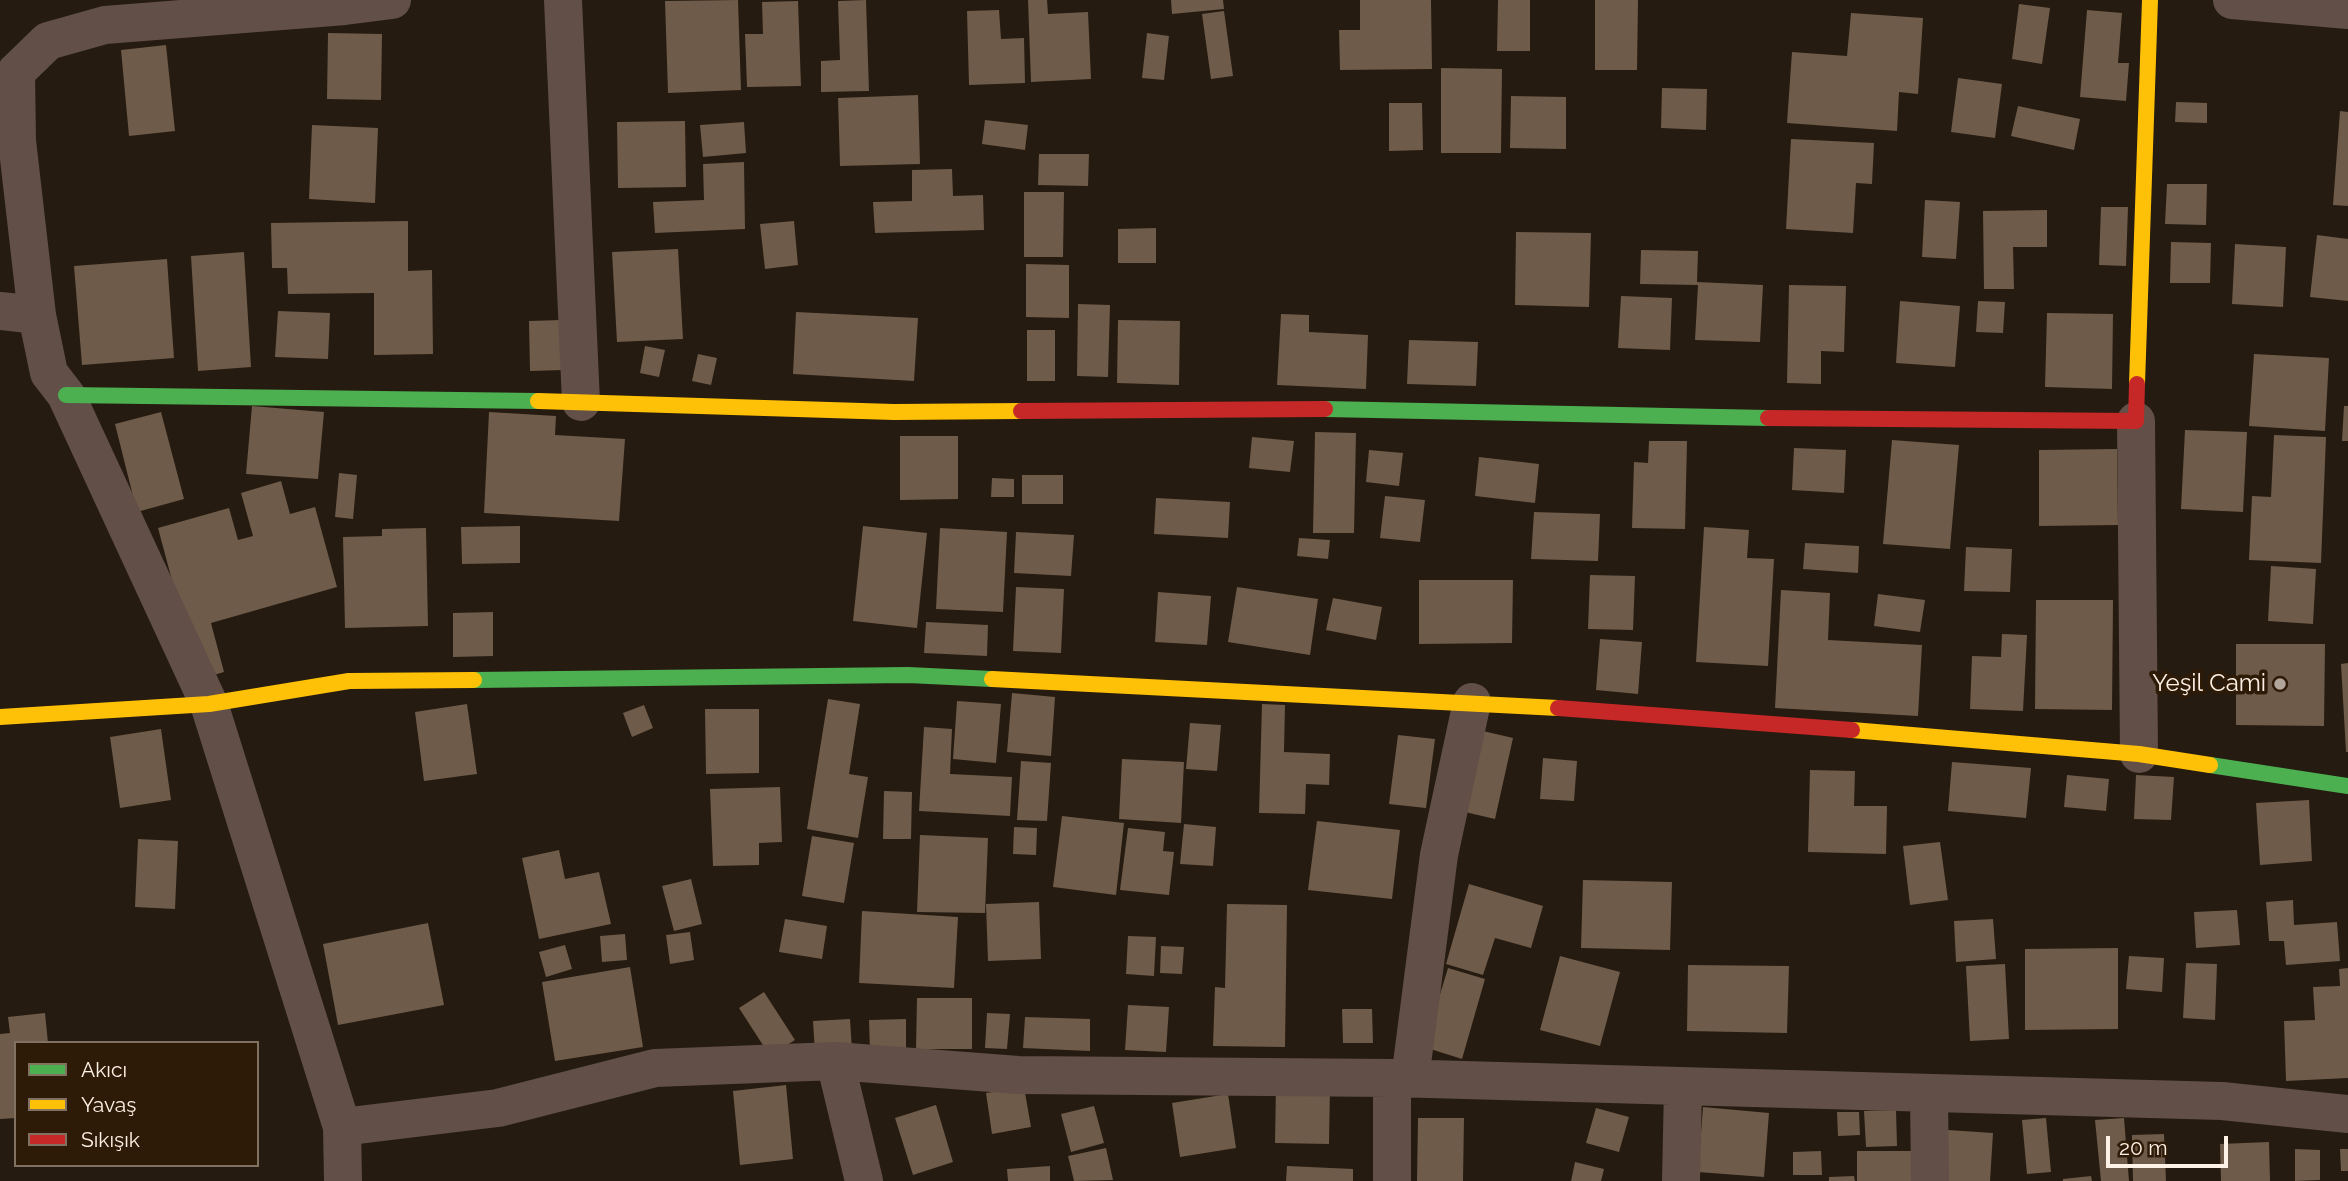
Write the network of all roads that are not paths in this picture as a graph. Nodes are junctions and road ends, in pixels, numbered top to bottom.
1 (392, 0) edge
2 (563, 0) edge
3 (2150, 0) edge
4 (2232, 0) edge
5 (2348, 10) edge
6 (18, 313) edge
7 (66, 395) junction
8 (581, 402) junction
9 (2136, 421) junction
10 (1472, 702) junction
11 (209, 704) junction
12 (0, 717) edge
13 (2139, 754) junction
14 (2348, 786) edge
15 (835, 1061) junction
16 (1401, 1079) junction
17 (1683, 1087) junction
18 (1929, 1093) junction
19 (2348, 1114) edge
20 (342, 1126) junction
21 (343, 1181) edge
22 (864, 1181) edge
23 (1392, 1181) edge
24 (1681, 1181) edge
25 (1930, 1181) edge

1 - 6 street
2 - 8 street
3 - 9 street
4 - 5 street
6 - 7 street
7 - 8 street
7 - 11 street
8 - 9 street
9 - 13 street
10 - 11 street
10 - 13 street
10 - 16 street
11 - 12 street
11 - 20 street
13 - 14 street
15 - 16 street
15 - 20 street
15 - 22 street
16 - 17 street
16 - 23 street
17 - 18 street
17 - 24 street
18 - 19 street
18 - 25 street
20 - 21 street

